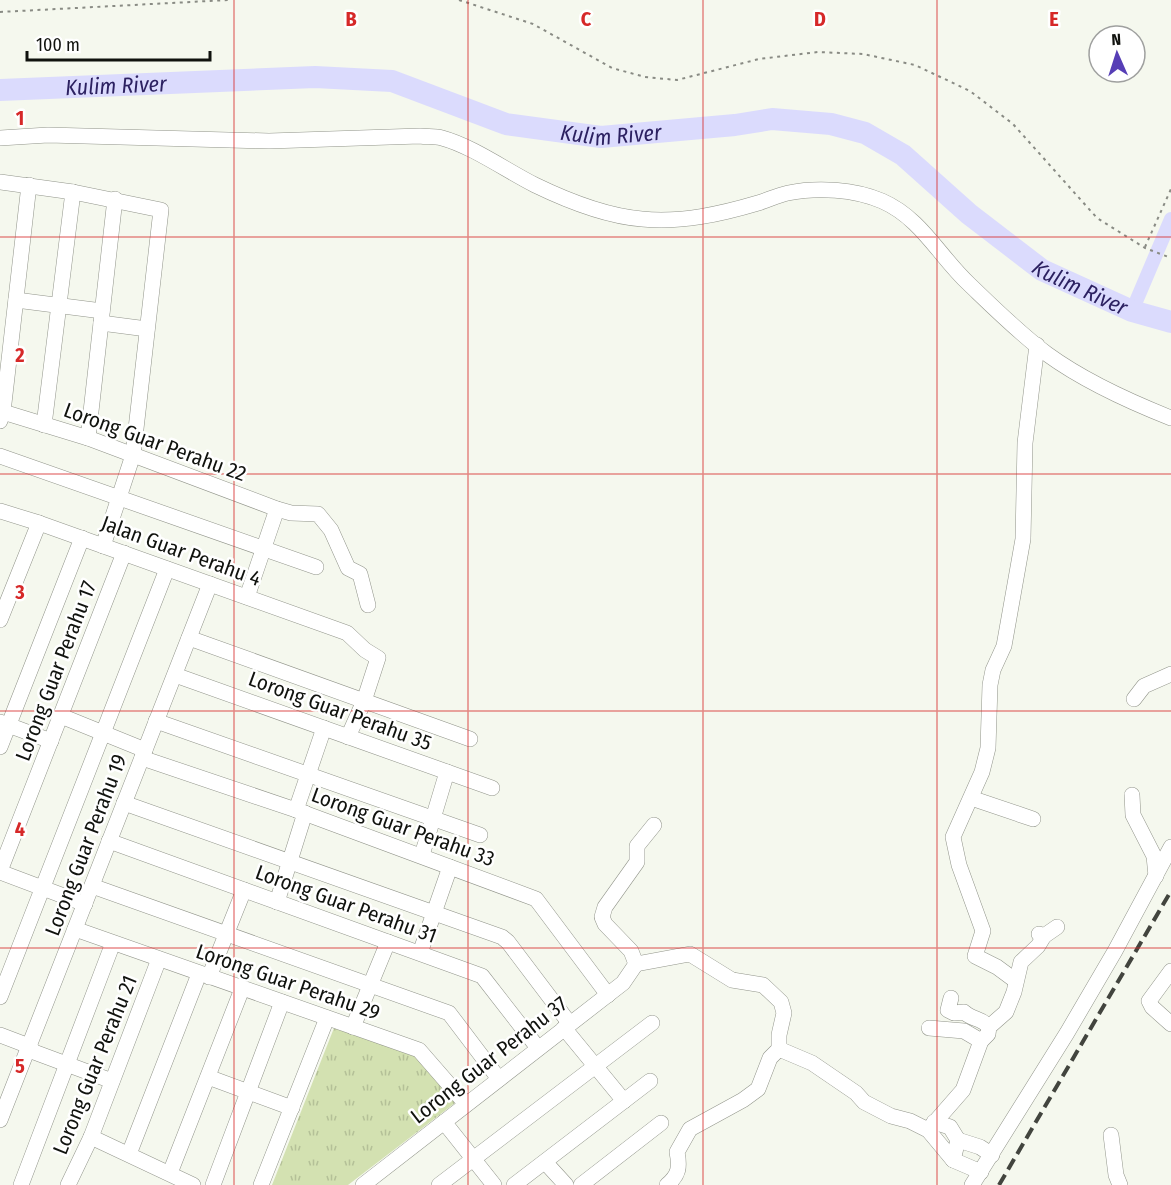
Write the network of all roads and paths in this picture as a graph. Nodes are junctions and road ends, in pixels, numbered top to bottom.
1 (228, 0) edge
2 (459, 0) edge
3 (0, 12) edge
4 (0, 138) edge
5 (0, 182) edge
6 (29, 185) junction
7 (1171, 189) edge
8 (73, 192) junction
9 (115, 199) junction
10 (1145, 248) junction
11 (1171, 258) edge
12 (16, 300) junction
13 (59, 306) junction
14 (101, 316) junction
15 (147, 329) junction
16 (6, 334) edge
17 (1037, 345) junction
18 (2, 416) edge
19 (1171, 418) edge
20 (44, 425) junction
21 (88, 438) junction
22 (133, 455) junction
23 (0, 456) edge
24 (119, 498) junction
25 (0, 511) edge
26 (284, 511) junction
27 (39, 523) junction
28 (82, 538) junction
29 (103, 546) junction
30 (263, 548) junction
31 (124, 553) junction
32 (316, 567) dead end
33 (167, 569) junction
34 (210, 584) junction
35 (247, 597) junction
36 (368, 606) dead end
37 (0, 620) edge
38 (189, 638) junction
39 (1171, 674) edge
40 (175, 675) junction
41 (1134, 699) dead end
42 (364, 701) junction
43 (61, 716) junction
44 (156, 721) junction
45 (4, 723) edge
46 (324, 728) junction
47 (102, 734) junction
48 (348, 737) junction
49 (470, 740) dead end
50 (51, 741) junction
51 (0, 747) edge
52 (144, 754) junction
53 (447, 772) junction
54 (309, 775) junction
55 (492, 788) dead end
56 (1132, 795) dead end
57 (971, 798) junction
58 (124, 803) junction
59 (301, 812) junction
60 (432, 818) junction
61 (1033, 819) dead end
62 (654, 825) dead end
63 (480, 836) dead end
64 (1145, 836) junction
65 (109, 841) junction
66 (1171, 845) edge
67 (422, 855) junction
68 (290, 862) junction
69 (450, 867) junction
70 (0, 872) edge
71 (1156, 876) junction
72 (92, 886) junction
73 (43, 888) junction
74 (244, 890) junction
75 (277, 902) junction
76 (85, 904) junction
77 (434, 914) junction
78 (1058, 927) dead end
79 (75, 928) junction
80 (226, 934) junction
81 (388, 942) junction
82 (113, 943) junction
83 (420, 953) junction
84 (159, 960) junction
85 (636, 964) junction
86 (1171, 971) edge
87 (204, 975) junction
88 (1016, 981) junction
89 (369, 985) junction
90 (242, 989) junction
91 (608, 994) junction
92 (0, 997) edge
93 (951, 998) dead end
94 (282, 1002) junction
95 (327, 1018) junction
96 (652, 1023) dead end
97 (1171, 1024) edge
98 (567, 1026) junction
99 (353, 1027) junction
100 (929, 1028) dead end
101 (985, 1034) junction
102 (0, 1035) edge
103 (29, 1046) junction
104 (538, 1048) junction
105 (779, 1049) junction
106 (68, 1065) junction
107 (595, 1066) junction
108 (208, 1077) junction
109 (499, 1079) junction
110 (650, 1081) dead end
111 (112, 1082) junction
112 (248, 1092) junction
113 (624, 1101) junction
114 (466, 1104) junction
115 (292, 1108) junction
116 (0, 1120) edge
117 (444, 1122) junction
118 (661, 1123) dead end
119 (931, 1126) junction
120 (1111, 1135) dead end
121 (91, 1137) junction
122 (958, 1140) junction
123 (129, 1154) junction
124 (992, 1155) junction
125 (473, 1159) junction
126 (953, 1160) junction
127 (545, 1162) junction
128 (981, 1172) junction
129 (170, 1173) junction
130 (74, 1183) edge
131 (669, 1183) edge
132 (21, 1185) edge
133 (193, 1185) edge
134 (213, 1185) edge
135 (261, 1185) edge
136 (363, 1185) edge
137 (439, 1185) edge
138 (494, 1185) edge
139 (514, 1185) edge
140 (566, 1185) edge
141 (581, 1185) edge
142 (972, 1185) edge
143 (1120, 1185) edge

1 - 3 path
2 - 10 path
4 - 17 street
5 - 6 street
6 - 8 street
6 - 12 street
7 - 10 path
8 - 9 street
8 - 13 street
9 - 14 street
9 - 15 street
10 - 11 path
12 - 13 street
12 - 16 street
13 - 14 street
13 - 20 street
14 - 15 street
14 - 21 street
15 - 22 street
16 - 18 street
17 - 19 street
17 - 57 street
18 - 20 street, Lorong Guar Perahu 22
20 - 21 street, Lorong Guar Perahu 22
21 - 22 street, Lorong Guar Perahu 22
22 - 24 street
22 - 26 street, Lorong Guar Perahu 22
23 - 24 street
24 - 29 street
24 - 30 street
25 - 27 street, Jalan Guar Perahu 4
26 - 30 street
26 - 36 street, Lorong Guar Perahu 22
27 - 28 street, Jalan Guar Perahu 4
27 - 37 street
28 - 29 street, Jalan Guar Perahu 4
28 - 45 street
29 - 31 street, Jalan Guar Perahu 4
30 - 32 street
30 - 35 street
31 - 33 street, Jalan Guar Perahu 4
31 - 43 street, Lorong Guar Perahu 17
33 - 34 street, Jalan Guar Perahu 4
33 - 47 street
34 - 35 street, Jalan Guar Perahu 4
34 - 38 street, Lorong Guar Perahu 19
35 - 42 street, Jalan Guar Perahu 4
38 - 40 street, Lorong Guar Perahu 19
38 - 42 street
39 - 41 street
40 - 44 street, Lorong Guar Perahu 19
40 - 46 street, Lorong Guar Perahu 35
42 - 48 street
42 - 49 street
43 - 47 street, Lorong Guar Perahu 33
43 - 50 street, Lorong Guar Perahu 17
44 - 52 street, Lorong Guar Perahu 19
44 - 54 street
45 - 50 street
45 - 51 street
46 - 48 street, Lorong Guar Perahu 35
46 - 54 street
47 - 52 street, Lorong Guar Perahu 33
47 - 73 street
48 - 53 street, Lorong Guar Perahu 35
50 - 70 street, Lorong Guar Perahu 17
52 - 58 street, Lorong Guar Perahu 19
52 - 59 street, Lorong Guar Perahu 33
53 - 55 street, Lorong Guar Perahu 35
53 - 60 street
54 - 59 street
54 - 60 street
56 - 64 street
57 - 61 street
57 - 88 street
58 - 65 street, Lorong Guar Perahu 19
58 - 68 street
59 - 67 street, Lorong Guar Perahu 33
59 - 68 street
60 - 63 street
60 - 67 street
62 - 85 street
64 - 66 street
64 - 71 street
65 - 72 street, Lorong Guar Perahu 19
65 - 74 street, Lorong Guar Perahu 31
66 - 71 street
67 - 69 street, Lorong Guar Perahu 33
68 - 75 street
68 - 77 street
69 - 77 street
69 - 91 street, Lorong Guar Perahu 33
70 - 73 street
71 - 124 street
72 - 76 street, Lorong Guar Perahu 19
72 - 80 street
73 - 76 street
73 - 92 street
74 - 75 street, Lorong Guar Perahu 31
74 - 80 street
75 - 81 street, Lorong Guar Perahu 31
76 - 79 street, Lorong Guar Perahu 19
77 - 83 street
77 - 98 street
78 - 88 street
79 - 82 street, Lorong Guar Perahu 29
79 - 103 street, Lorong Guar Perahu 19
80 - 87 street
80 - 89 street
81 - 83 street, Lorong Guar Perahu 31
81 - 89 street
82 - 84 street, Lorong Guar Perahu 29
82 - 106 street
83 - 104 street, Lorong Guar Perahu 31
84 - 87 street, Lorong Guar Perahu 29
84 - 111 street, Lorong Guar Perahu 21
85 - 91 street, Lorong Guar Perahu 37
85 - 105 street
86 - 97 street
87 - 90 street, Lorong Guar Perahu 29
87 - 123 street
88 - 101 street
89 - 99 street
89 - 109 street
90 - 94 street, Lorong Guar Perahu 29
90 - 108 street
91 - 98 street, Lorong Guar Perahu 37
93 - 101 street
94 - 95 street, Lorong Guar Perahu 29
94 - 112 street
95 - 99 street, Lorong Guar Perahu 29
95 - 115 street
96 - 107 street
98 - 104 street, Lorong Guar Perahu 37
98 - 107 street
99 - 114 street, Lorong Guar Perahu 29
100 - 101 street
101 - 119 street
102 - 103 street
103 - 106 street
103 - 116 street, Lorong Guar Perahu 19
104 - 109 street, Lorong Guar Perahu 37
105 - 119 street
105 - 131 street
106 - 111 street
106 - 132 street
107 - 113 street
107 - 125 street
108 - 112 street
108 - 129 street
109 - 114 street, Lorong Guar Perahu 37
110 - 113 street
111 - 121 street, Lorong Guar Perahu 21
112 - 115 street
112 - 134 street
113 - 127 street
114 - 117 street, Lorong Guar Perahu 37
115 - 135 street
117 - 125 street
117 - 136 street, Lorong Guar Perahu 37
118 - 141 street
119 - 122 street
119 - 126 street
120 - 143 street
121 - 123 street
121 - 130 street, Lorong Guar Perahu 21
122 - 124 street
122 - 126 street
123 - 129 street
124 - 128 street
125 - 137 street
125 - 138 street
126 - 128 street
127 - 139 street
127 - 140 street
128 - 142 street
129 - 133 street

